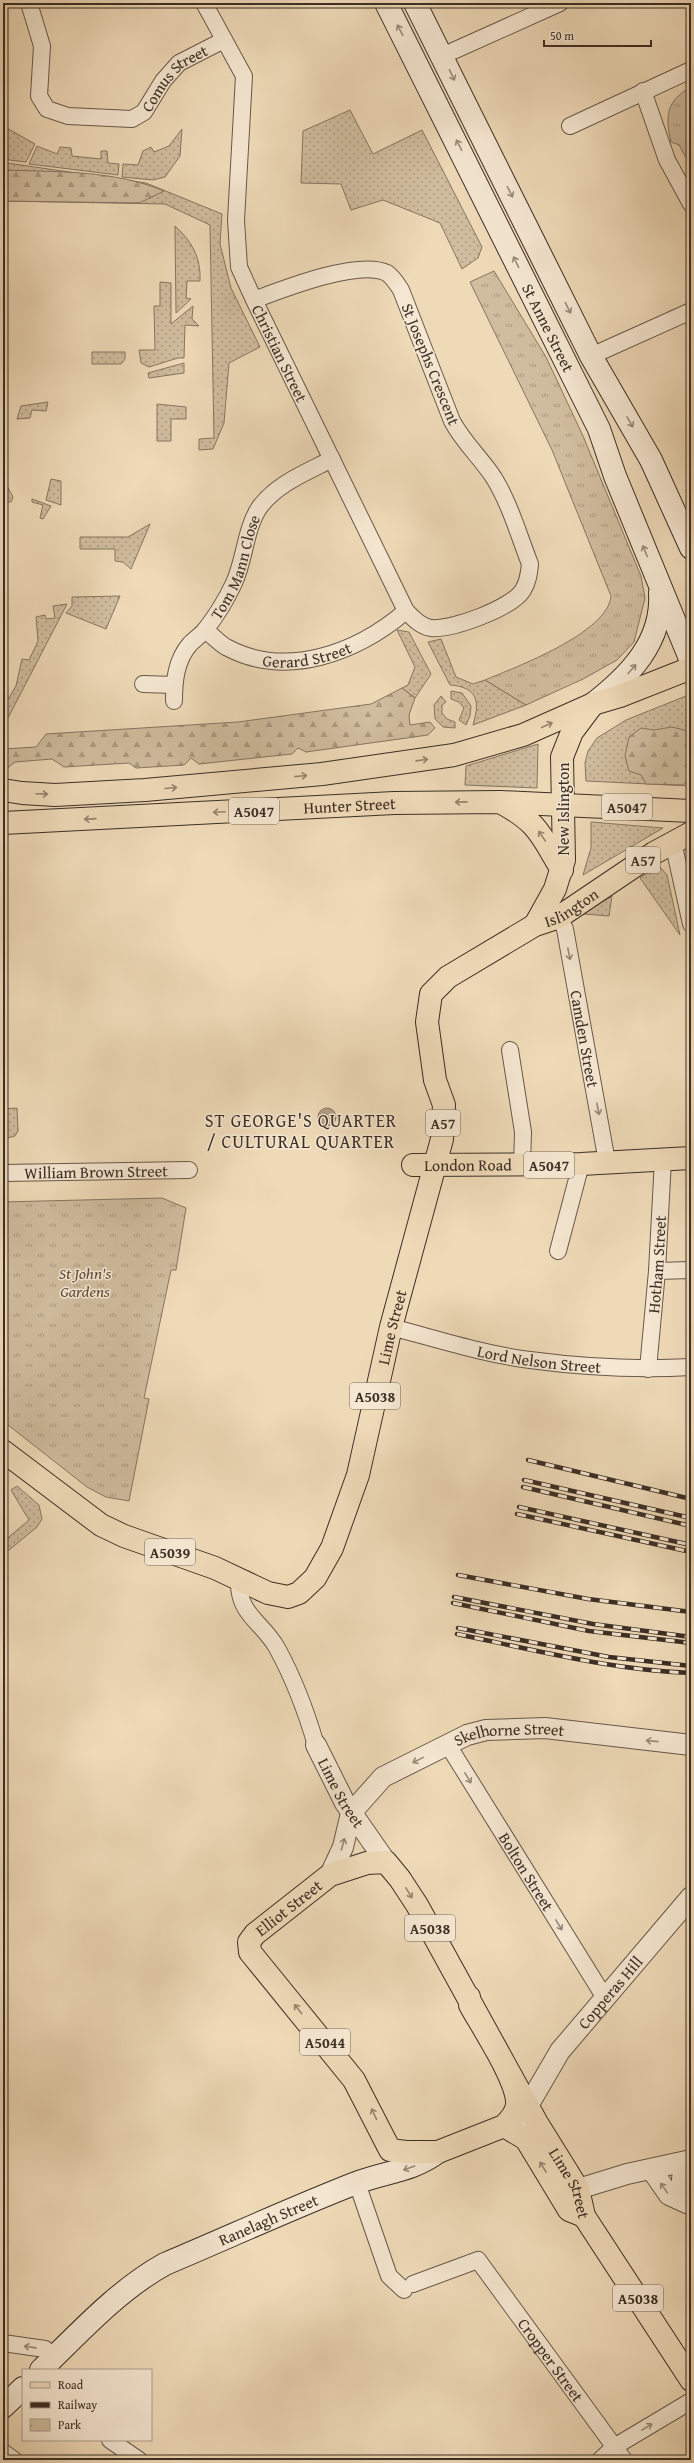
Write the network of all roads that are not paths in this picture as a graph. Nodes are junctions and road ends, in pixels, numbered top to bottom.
1 (29, 3) edge
2 (204, 3) edge
3 (386, 3) edge
4 (415, 3) edge
5 (560, 3) edge
6 (224, 40) junction
7 (442, 56) junction
8 (691, 70) edge
9 (643, 91) junction
10 (570, 126) dead end
11 (691, 204) edge
12 (254, 300) junction
13 (691, 312) edge
14 (591, 356) junction
15 (332, 459) junction
16 (689, 541) edge
17 (659, 588) junction
18 (406, 611) junction
19 (205, 630) junction
20 (691, 661) edge
21 (691, 668) edge
22 (143, 684) dead end
23 (593, 704) junction
24 (3, 790) edge
25 (500, 802) junction
26 (562, 804) junction
27 (691, 811) edge
28 (5, 822) edge
29 (682, 837) edge
30 (562, 870) junction
31 (559, 917) junction
32 (691, 924) edge
33 (535, 925) junction
34 (510, 1050) dead end
35 (691, 1158) edge
36 (663, 1160) junction
37 (607, 1162) junction
38 (581, 1164) junction
39 (424, 1165) junction
40 (522, 1165) junction
41 (189, 1170) dead end
42 (3, 1173) edge
43 (558, 1251) dead end
44 (691, 1270) edge
45 (657, 1271) junction
46 (392, 1327) junction
47 (691, 1367) edge
48 (648, 1369) junction
49 (3, 1451) edge
50 (239, 1578) junction
51 (315, 1578) joint
52 (316, 1745) joint
53 (448, 1745) junction
54 (691, 1745) edge
55 (351, 1813) junction
56 (386, 1862) junction
57 (330, 1874) junction
58 (691, 1897) edge
59 (469, 1997) junction
60 (604, 1998) junction
61 (532, 2115) junction
62 (504, 2126) junction
63 (390, 2150) junction
64 (438, 2152) junction
65 (687, 2161) edge
66 (651, 2169) junction
67 (367, 2179) junction
68 (569, 2192) junction
69 (687, 2203) edge
70 (3, 2343) edge
71 (48, 2364) edge
72 (691, 2380) edge
73 (22, 2389) edge
74 (691, 2400) edge
75 (3, 2407) edge
76 (614, 2447) junction
77 (115, 2450) edge
78 (3, 2452) edge
79 (14, 2460) edge
80 (139, 2460) edge
81 (600, 2460) edge
82 (624, 2460) edge

1 - 6 street, Comus Street
2 - 6 street
17 -> 3 main road, St Anne Street
4 - 7 main road, St Anne Street
5 - 7 street
6 - 12 street, Christian Street
7 -> 14 main road, St Anne Street
8 - 9 street
9 - 10 street
9 - 11 street
12 - 15 street, Christian Street
12 - 18 street, St Josephs Crescent
13 - 14 street
14 -> 16 main road, St Anne Street
15 - 18 street, Christian Street
15 - 19 street, Tom Mann Close
17 - 20 main road, St Anne Street
23 -> 17 main road
18 - 19 street, Gerard Street
19 - 22 street, Tom Mann Close
21 - 23 main road, A5047
24 -> 23 main road, Hunter Street / A5047
23 - 26 main road, New Islington / A57
25 - 26 main road, Hunter Street / A5047
25 -> 28 main road, Hunter Street / A5047
30 -> 25 main road
26 - 27 main road, Hunter Street / A5047
26 - 30 main road, New Islington / A57
29 - 31 main road, Islington / A57
29 - 32 street
30 - 33 main road, New Islington / A57
31 - 33 main road, Islington / A57
31 -> 37 street, Camden Street
33 - 39 main road, Islington / A57
34 - 40 street
35 - 36 main road, London Road / A5047
36 - 37 main road, London Road / A5047
36 - 45 street, Hotham Street
37 - 38 main road, London Road / A5047
38 - 40 main road, London Road / A5047
38 - 43 street
39 - 40 main road, London Road / A5047
39 - 46 main road, Lime Street / A5038
41 - 42 street, William Brown Street
44 - 45 street
45 - 48 street, Hotham Street
46 - 48 street, Lord Nelson Street
46 - 51 main road, Lime Street / A5038
47 - 48 street, Lord Nelson Street
49 - 50 main road, A5039
50 - 51 main road, A5039
50 - 52 street, Lime Street / A5038
52 - 55 street, Lime Street / A5038
54 -> 53 street, Skelhorne Street
53 -> 55 street, Skelhorne Street
53 -> 60 street, Bolton Street
55 - 56 street, Lime Street / A5038
57 -> 55 street, Elliot Street / A5044
56 - 57 main road, Elliot Street / A5044
56 -> 59 main road, Lime Street / A5038
63 -> 57 main road, Elliot Street / A5044
58 - 60 street, Copperas Hill
59 - 61 main road
59 - 62 main road
60 - 61 street, Copperas Hill
61 - 62 main road, Lime Street / A5038
61 - 68 main road, Lime Street / A5038
62 - 64 main road, Ranelagh Street
63 - 64 main road, Ranelagh Street
63 - 67 main road
64 -> 67 main road, Ranelagh Street
65 - 66 street
65 - 69 street
66 - 68 street
69 -> 66 street
67 - 71 main road, Ranelagh Street
67 - 76 street, Cropper Street
68 - 72 main road, Lime Street / A5038
71 -> 70 street
73 - 75 main road
76 -> 74 street
76 - 81 street
76 - 82 street, Cropper Street
77 - 80 street
78 - 79 street

